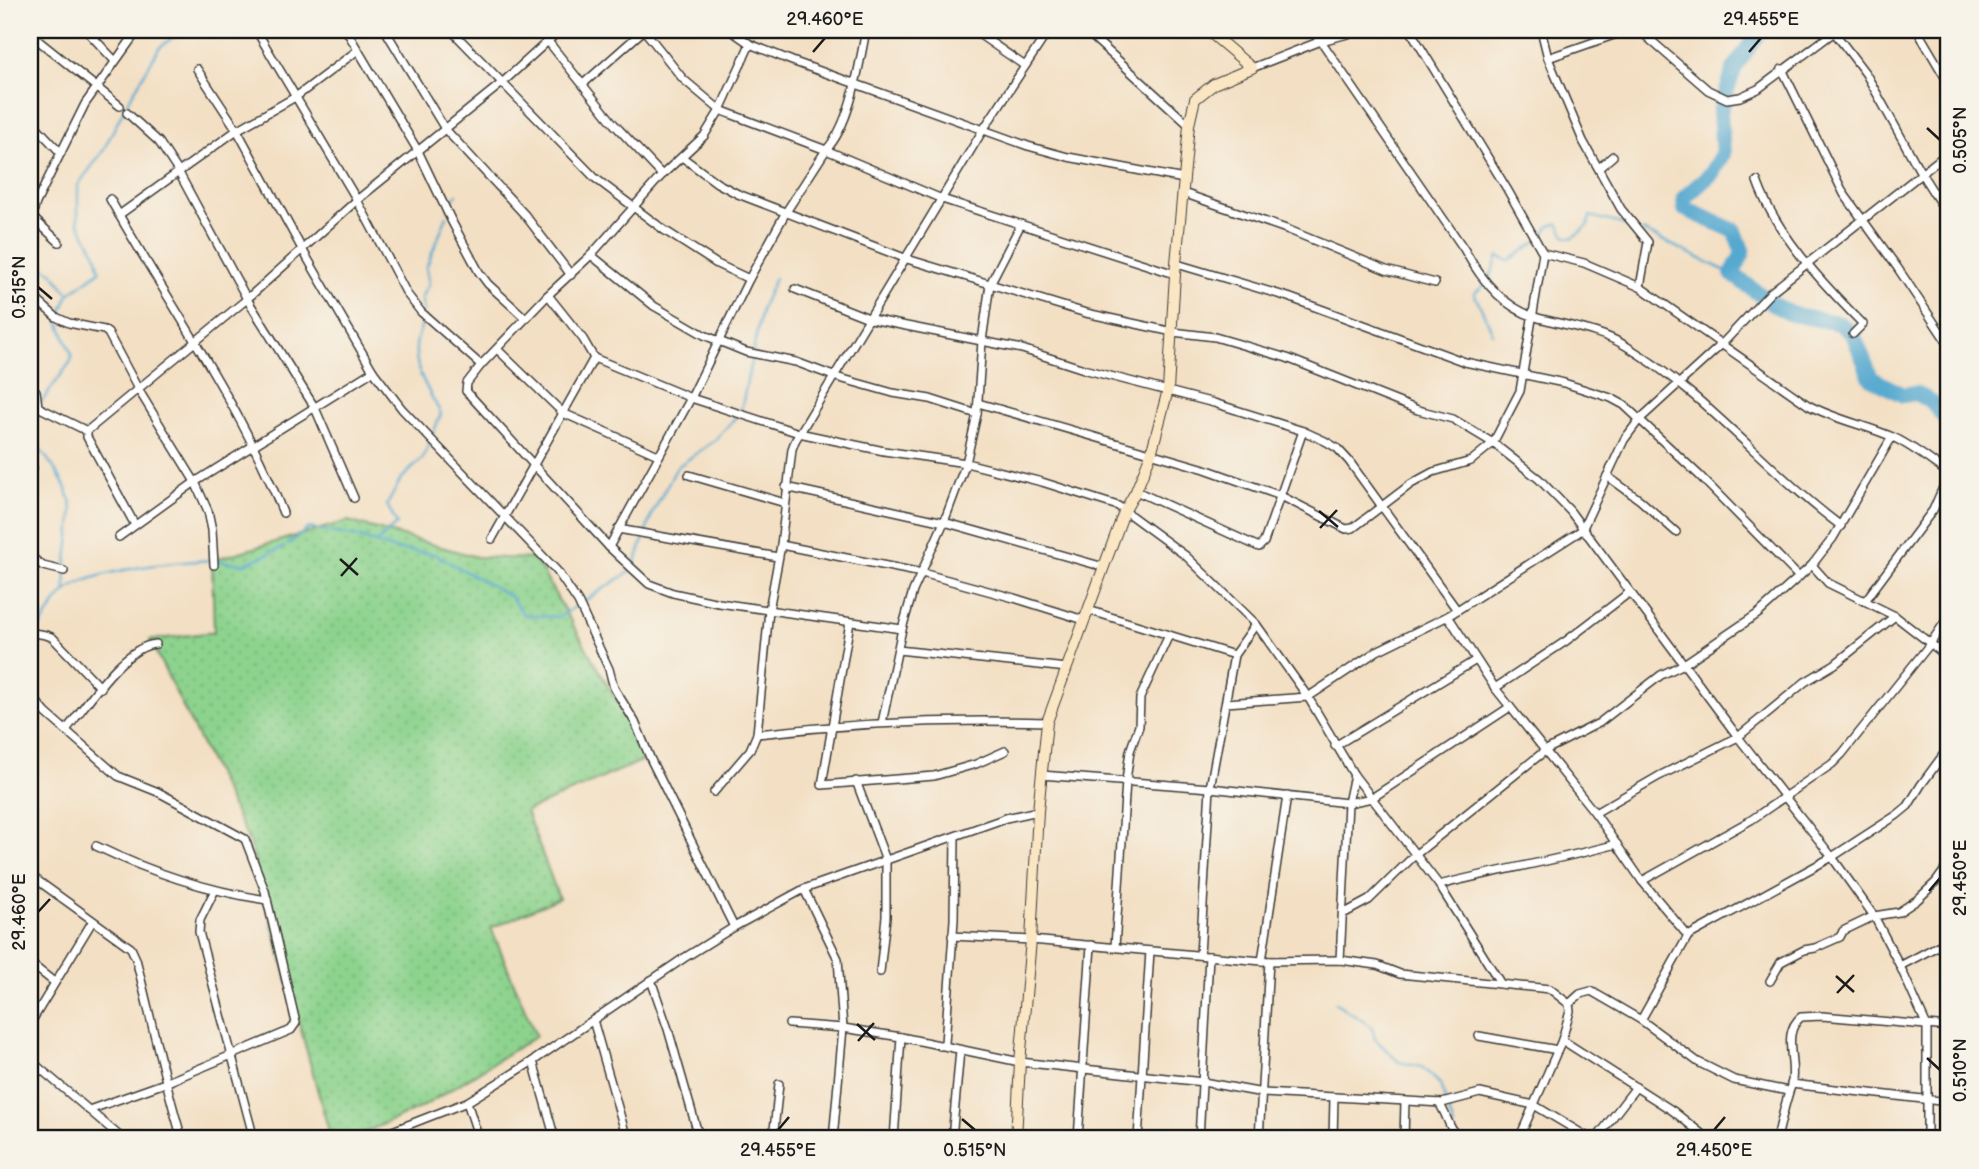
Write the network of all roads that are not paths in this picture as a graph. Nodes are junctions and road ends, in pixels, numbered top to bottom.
1 (86, 30) edge
2 (138, 30) edge
3 (256, 30) edge
4 (346, 30) edge
5 (384, 30) edge
6 (451, 30) edge
7 (539, 30) edge
8 (560, 30) edge
9 (644, 30) edge
10 (730, 30) edge
11 (866, 30) edge
12 (973, 30) edge
13 (1049, 30) edge
14 (1085, 30) edge
15 (1207, 30) edge
16 (1310, 30) edge
17 (1363, 30) edge
18 (1410, 30) edge
19 (1541, 30) edge
20 (1628, 30) edge
21 (1639, 30) edge
22 (1917, 30) edge
23 (1835, 31) edge
24 (30, 34) edge
25 (549, 41) junction
26 (1321, 41) junction
27 (750, 44) junction
28 (358, 50) junction
29 (1548, 58) junction
30 (115, 61) junction
31 (1025, 66) junction
32 (1252, 68) junction
33 (197, 69) dead end
34 (1782, 69) junction
35 (502, 83) junction
36 (583, 84) junction
37 (855, 84) junction
38 (1949, 84) edge
39 (96, 86) junction
40 (297, 96) junction
41 (120, 106) dead end
42 (720, 110) junction
43 (127, 113) dead end
44 (30, 120) edge
45 (1189, 125) junction
46 (445, 129) junction
47 (237, 130) junction
48 (983, 130) junction
49 (826, 150) junction
50 (418, 151) junction
51 (1949, 152) edge
52 (61, 153) junction
53 (1614, 156) dead end
54 (682, 157) junction
55 (1599, 168) junction
56 (178, 171) junction
57 (1921, 173) junction
58 (662, 175) junction
59 (1184, 180) junction
60 (1757, 181) dead end
61 (1183, 193) junction
62 (110, 199) dead end
63 (357, 200) junction
64 (942, 200) junction
65 (633, 209) junction
66 (786, 212) junction
67 (119, 215) junction
68 (1949, 217) edge
69 (1861, 221) junction
70 (1021, 224) junction
71 (60, 242) dead end
72 (302, 249) junction
73 (1543, 253) junction
74 (591, 255) junction
75 (907, 259) junction
76 (1808, 263) junction
77 (1176, 269) junction
78 (571, 275) junction
79 (749, 279) junction
80 (1435, 283) dead end
81 (990, 284) junction
82 (1640, 288) junction
83 (795, 289) dead end
84 (30, 295) edge
85 (548, 295) junction
86 (247, 299) junction
87 (1532, 316) junction
88 (525, 318) junction
89 (871, 319) junction
90 (1173, 332) junction
91 (1853, 334) dead end
92 (719, 340) junction
93 (982, 341) junction
94 (194, 342) junction
95 (1721, 345) junction
96 (1949, 345) edge
97 (497, 349) junction
98 (594, 358) junction
99 (481, 365) junction
100 (373, 371) junction
101 (1524, 373) junction
102 (836, 377) junction
103 (1680, 382) junction
104 (30, 386) edge
105 (138, 389) junction
106 (1168, 390) junction
107 (691, 398) junction
108 (978, 403) junction
109 (315, 408) junction
110 (563, 412) junction
111 (977, 414) junction
112 (1639, 420) junction
113 (87, 431) junction
114 (1303, 431) junction
115 (799, 433) junction
116 (1892, 437) junction
117 (1493, 443) junction
118 (255, 446) junction
119 (1151, 454) junction
120 (658, 455) junction
121 (966, 463) junction
122 (533, 465) junction
123 (1949, 474) edge
124 (688, 475) dead end
125 (1606, 476) junction
126 (195, 482) junction
127 (786, 487) junction
128 (1136, 491) junction
129 (1281, 496) junction
130 (354, 498) dead end
131 (785, 503) junction
132 (1379, 506) junction
133 (1125, 512) junction
134 (283, 513) dead end
135 (503, 515) junction
136 (944, 522) junction
137 (135, 525) junction
138 (1841, 526) junction
139 (618, 529) junction
140 (1582, 530) junction
141 (1676, 532) dead end
142 (118, 537) dead end
143 (492, 539) dead end
144 (781, 545) junction
145 (609, 547) junction
146 (30, 556) edge
147 (778, 557) junction
148 (214, 565) dead end
149 (1812, 565) junction
150 (1104, 567) junction
151 (64, 571) dead end
152 (922, 573) junction
153 (1799, 577) junction
154 (1630, 592) junction
155 (1865, 601) junction
156 (769, 610) junction
157 (1457, 610) junction
158 (1086, 615) junction
159 (1448, 615) junction
160 (1895, 616) junction
161 (1949, 616) edge
162 (850, 622) junction
163 (1256, 624) junction
164 (902, 629) junction
165 (30, 632) edge
166 (1169, 635) junction
167 (156, 644) dead end
168 (1930, 644) junction
169 (898, 650) junction
170 (1234, 655) junction
171 (1949, 657) edge
172 (1476, 660) junction
173 (1684, 664) junction
174 (1067, 668) junction
175 (101, 688) junction
176 (1495, 688) junction
177 (30, 694) edge
178 (1308, 697) junction
179 (1226, 703) junction
180 (1510, 707) junction
181 (1047, 722) junction
182 (882, 723) junction
183 (831, 727) junction
184 (66, 730) junction
185 (757, 734) junction
186 (1738, 737) junction
187 (1335, 746) junction
188 (1949, 747) edge
189 (1546, 750) junction
190 (1005, 751) dead end
191 (1041, 775) junction
192 (1354, 775) junction
193 (856, 781) junction
194 (1126, 781) junction
195 (1210, 788) junction
196 (714, 792) dead end
197 (1287, 796) junction
198 (1371, 798) junction
199 (1785, 798) junction
200 (1348, 803) junction
201 (1038, 811) junction
202 (1595, 813) junction
203 (955, 837) junction
204 (1616, 844) junction
205 (96, 846) dead end
206 (1415, 855) junction
207 (1832, 858) junction
208 (886, 860) junction
209 (1949, 864) edge
210 (30, 875) edge
211 (1642, 881) junction
212 (1439, 885) junction
213 (804, 889) junction
214 (215, 890) junction
215 (267, 901) junction
216 (1343, 914) junction
217 (1874, 916) junction
218 (92, 922) junction
219 (734, 926) junction
220 (952, 936) junction
221 (1688, 936) junction
222 (1031, 940) junction
223 (1949, 940) edge
224 (1091, 946) junction
225 (1115, 947) junction
226 (1150, 951) junction
227 (1204, 956) junction
228 (1340, 960) junction
229 (1265, 961) junction
230 (30, 963) edge
231 (1900, 965) junction
232 (880, 972) dead end
233 (651, 980) junction
234 (1770, 981) dead end
235 (54, 982) junction
236 (1501, 984) junction
237 (1569, 1004) junction
238 (593, 1020) junction
239 (1641, 1020) junction
240 (30, 1024) edge
241 (789, 1024) dead end
242 (1927, 1026) junction
243 (1949, 1027) edge
244 (843, 1028) junction
245 (1479, 1036) dead end
246 (901, 1037) junction
247 (1562, 1040) junction
248 (939, 1046) junction
249 (960, 1050) junction
250 (1558, 1050) junction
251 (233, 1054) junction
252 (30, 1060) edge
253 (533, 1061) junction
254 (1020, 1062) junction
255 (1082, 1067) junction
256 (1143, 1076) junction
257 (1203, 1082) junction
258 (165, 1083) junction
259 (779, 1084) dead end
260 (1636, 1087) junction
261 (1790, 1087) junction
262 (1263, 1093) junction
263 (1334, 1097) junction
264 (1405, 1101) junction
265 (1927, 1101) junction
266 (467, 1102) junction
267 (1949, 1102) edge
268 (1443, 1103) junction
269 (1534, 1105) junction
270 (89, 1110) junction
271 (401, 1129) junction
272 (114, 1136) edge
273 (123, 1139) edge
274 (182, 1139) edge
275 (254, 1139) edge
276 (372, 1139) edge
277 (404, 1139) edge
278 (479, 1139) edge
279 (555, 1139) edge
280 (627, 1139) edge
281 (692, 1139) edge
282 (773, 1139) edge
283 (833, 1139) edge
284 (894, 1139) edge
285 (952, 1139) edge
286 (1016, 1139) edge
287 (1078, 1139) edge
288 (1138, 1139) edge
289 (1199, 1139) edge
290 (1259, 1139) edge
291 (1333, 1139) edge
292 (1404, 1139) edge
293 (1458, 1139) edge
294 (1519, 1139) edge
295 (1591, 1139) edge
296 (1596, 1139) edge
297 (1709, 1139) edge
298 (1777, 1139) edge
299 (1927, 1139) edge

1 - 30 street
2 - 30 street
3 - 40 street
4 - 28 street
5 - 46 street
6 - 35 street
7 - 25 street
8 - 25 street
9 - 36 street
9 - 42 street
10 - 27 street
11 - 37 street
12 - 31 street
13 - 31 street
14 - 45 street
15 - 32 street
16 - 26 street
17 - 26 street
18 - 73 street
19 - 29 street
20 - 29 street
21 - 34 street
22 - 38 street
23 - 34 street
23 - 57 street
24 - 39 street
25 - 35 street
25 - 36 street
26 - 32 street
26 - 87 street
27 - 37 street
27 - 42 street
28 - 40 street
28 - 50 street
29 - 55 street
30 - 39 street
31 - 48 street
32 - 45 street
33 - 47 street
34 - 69 street
35 - 46 street
35 - 65 street
36 - 58 street
37 - 48 street
37 - 49 street
39 - 41 street
39 - 52 street
40 - 47 street
40 - 63 street
42 - 49 street
42 - 54 street
43 - 56 street
44 - 52 street
45 - 59 street
46 - 50 street
46 - 78 street
47 - 56 street
47 - 72 street
48 - 59 street
48 - 64 street
49 - 64 street
49 - 66 street
50 - 63 street
50 - 88 street
51 - 57 street
52 - 71 street
53 - 55 street
54 - 58 street
54 - 66 street
55 - 82 street
56 - 67 street
56 - 86 street
57 - 68 street
57 - 69 street
58 - 65 street
59 - 61 street
60 - 76 street
61 - 77 street
61 - 80 street
62 - 67 street
63 - 72 street
63 - 99 street
64 - 70 street
64 - 75 street
65 - 74 street
65 - 79 street
66 - 75 street
66 - 79 street
67 - 94 street
69 - 76 street
69 - 96 street
70 - 77 street
70 - 81 street
72 - 86 street
72 - 100 street
73 - 82 street
73 - 87 street
74 - 78 street
74 - 92 street
75 - 81 street
75 - 89 street
76 - 91 street
76 - 95 street
77 - 90 street
77 - 101 street
78 - 85 street
79 - 92 street
81 - 90 street
81 - 93 street
82 - 95 street
83 - 89 street
84 - 105 street
85 - 88 street
85 - 98 street
86 - 94 street
86 - 109 street
87 - 101 street
87 - 103 street
88 - 97 street
89 - 93 street
89 - 102 street
90 - 106 street
90 - 117 street
92 - 102 street
92 - 107 street
93 - 106 street
93 - 108 street
94 - 105 street
94 - 118 street
95 - 103 street
95 - 116 street
97 - 99 street
97 - 110 street
98 - 107 street
98 - 110 street
99 - 122 street
100 - 109 street
100 - 135 street
101 - 112 street
101 - 117 street
102 - 111 street
102 - 115 street
103 - 112 street
103 - 138 street
104 - 113 street
105 - 113 street
105 - 126 street
106 - 114 street
106 - 119 street
107 - 115 street
107 - 120 street
108 - 111 street
108 - 119 street
109 - 118 street
109 - 130 street
110 - 120 street
110 - 122 street
111 - 121 street
112 - 125 street
112 - 153 street
113 - 137 street
114 - 129 street
114 - 132 street
115 - 121 street
115 - 127 street
116 - 123 street
116 - 138 street
117 - 132 street
117 - 140 street
118 - 126 street
118 - 134 street
119 - 128 street
119 - 129 street
120 - 139 street
121 - 133 street
121 - 136 street
122 - 135 street
122 - 145 street
123 - 155 street
124 - 131 street
125 - 140 street
125 - 141 street
126 - 137 street
126 - 148 street
127 - 131 street
127 - 136 street
128 - 129 street
128 - 133 street
129 - 132 street
131 - 144 street
132 - 157 street
133 - 150 street
133 - 163 street
135 - 143 street
135 - 219 street
136 - 150 street
136 - 152 street
137 - 142 street
138 - 149 street
139 - 145 street
139 - 147 street
140 - 154 street
140 - 157 street
144 - 147 street
144 - 152 street
145 - 156 street
146 - 151 street
147 - 156 street
149 - 153 street
149 - 155 street
150 - 158 street
152 - 158 street
152 - 164 street
153 - 173 street
154 - 173 street
154 - 176 street
155 - 160 street
156 - 162 street
156 - 185 street
157 - 159 street
158 - 166 street
158 - 174 street
159 - 172 street
159 - 178 street
160 - 168 street
160 - 186 street
161 - 168 street
162 - 164 street
162 - 183 street
163 - 170 street
163 - 178 street
164 - 169 street
165 - 175 street
166 - 170 street
166 - 194 street
167 - 175 street
168 - 171 street
168 - 199 street
169 - 174 street
169 - 182 street
170 - 179 street
172 - 176 street
172 - 187 street
173 - 186 street
173 - 189 street
174 - 181 street
175 - 184 street
176 - 180 street
177 - 184 street
178 - 179 street
178 - 187 street
179 - 195 street
180 - 189 street
180 - 198 street
181 - 182 street
181 - 191 street
182 - 183 street
183 - 185 street
183 - 193 street
184 - 215 street
185 - 196 street
186 - 199 street
186 - 202 street
187 - 192 street
188 - 207 street
189 - 202 street
189 - 206 street
190 - 193 street
191 - 194 street
191 - 201 street
192 - 198 street
192 - 200 street
193 - 208 street
194 - 195 street
194 - 225 street
195 - 197 street
195 - 227 street
197 - 200 street
197 - 229 street
198 - 200 street
198 - 206 street
199 - 207 street
199 - 211 street
200 - 216 street
201 - 203 street
201 - 222 street
202 - 204 street
203 - 208 street
203 - 220 street
204 - 211 street
204 - 212 street
205 - 214 street
206 - 212 street
206 - 216 street
207 - 217 street
207 - 221 street
208 - 213 street
208 - 232 street
209 - 217 street
210 - 218 street
211 - 221 street
212 - 236 street
213 - 219 street
213 - 244 street
214 - 215 street
214 - 251 street
215 - 251 street
216 - 228 street
217 - 231 street
217 - 234 street
218 - 235 street
218 - 258 street
219 - 233 street
220 - 222 street
220 - 248 street
221 - 239 street
222 - 224 street
222 - 254 street
223 - 231 street
224 - 225 street
224 - 255 street
225 - 226 street
226 - 227 street
226 - 256 street
227 - 229 street
227 - 257 street
228 - 229 street
228 - 236 street
229 - 262 street
230 - 235 street
231 - 242 street
233 - 238 street
233 - 281 street
235 - 240 street
236 - 237 street
237 - 239 street
237 - 247 street
238 - 253 street
238 - 280 street
239 - 261 street
241 - 244 street
242 - 243 street
242 - 261 street
242 - 265 street
244 - 246 street
244 - 283 street
245 - 250 street
246 - 248 street
246 - 284 street
247 - 250 street
247 - 260 street
248 - 249 street
249 - 254 street
249 - 285 street
250 - 269 street
251 - 258 street
251 - 275 street
252 - 270 street
253 - 266 street
253 - 279 street
254 - 255 street
254 - 286 street
255 - 256 street
255 - 287 street
256 - 257 street
256 - 288 street
257 - 262 street
257 - 289 street
258 - 270 street
258 - 274 street
259 - 282 street
260 - 296 street
260 - 297 street
261 - 265 street
261 - 298 street
262 - 263 street
262 - 290 street
263 - 264 street
263 - 291 street
264 - 268 street
264 - 292 street
265 - 267 street
265 - 299 street
266 - 271 street
266 - 278 street
268 - 269 street
268 - 293 street
269 - 294 street
269 - 295 street
270 - 272 street
271 - 276 street
271 - 277 street
272 - 273 street

